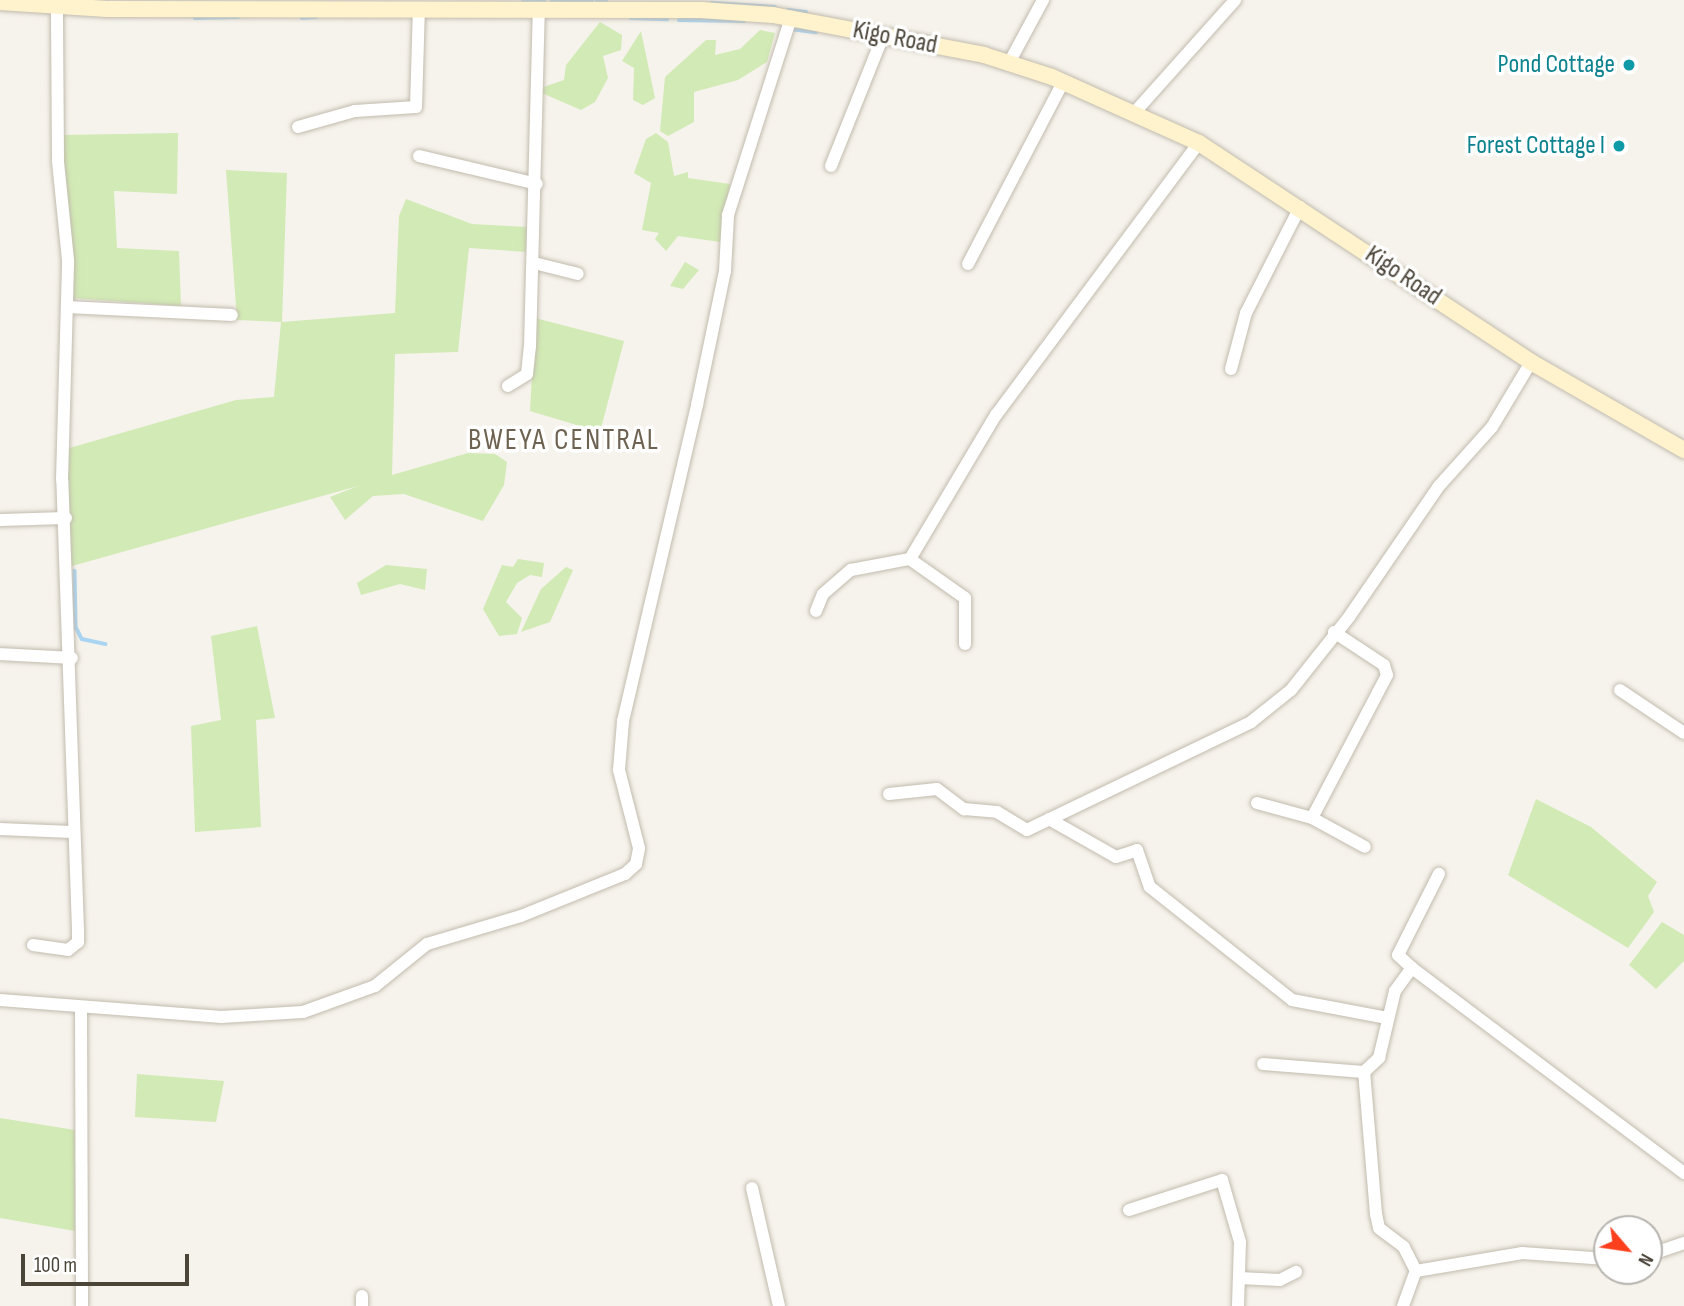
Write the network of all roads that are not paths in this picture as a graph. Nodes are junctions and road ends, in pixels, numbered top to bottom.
1 (1042, 0) edge
2 (1235, 0) edge
3 (0, 2) edge
4 (206, 4) edge
5 (57, 6) junction
6 (419, 8) junction
7 (539, 9) junction
8 (790, 18) junction
9 (883, 36) junction
10 (1009, 64) junction
11 (1063, 82) junction
12 (1135, 113) junction
13 (298, 127) dead end
14 (1199, 144) junction
15 (419, 156) dead end
16 (831, 166) dead end
17 (537, 184) junction
18 (1300, 207) junction
19 (534, 263) junction
20 (968, 264) dead end
21 (578, 275) dead end
22 (67, 307) junction
23 (232, 315) dead end
24 (1531, 362) junction
25 (1231, 369) dead end
26 (508, 386) dead end
27 (1684, 450) edge
28 (65, 517) junction
29 (0, 520) edge
30 (910, 559) junction
31 (816, 611) dead end
32 (1334, 632) junction
33 (965, 644) dead end
34 (0, 654) edge
35 (72, 658) junction
36 (1620, 690) dead end
37 (1684, 733) edge
38 (889, 794) dead end
39 (1257, 803) dead end
40 (1312, 818) junction
41 (1049, 819) junction
42 (0, 829) edge
43 (72, 832) junction
44 (1365, 847) dead end
45 (1439, 874) dead end
46 (33, 945) dead end
47 (1412, 968) junction
48 (0, 1000) edge
49 (80, 1009) junction
50 (1387, 1018) junction
51 (1264, 1064) dead end
52 (1364, 1072) junction
53 (1684, 1173) edge
54 (752, 1188) dead end
55 (1129, 1210) dead end
56 (1684, 1243) edge
57 (1663, 1250) edge
58 (1593, 1258) edge
59 (1416, 1271) junction
60 (1296, 1272) dead end
61 (1239, 1278) junction
62 (82, 1306) edge
63 (779, 1306) edge
64 (1238, 1306) edge
65 (1403, 1306) edge

1 - 10 street
2 - 12 street
3 - 5 street, Kigo Road
4 - 5 street, Kigo Road
4 - 6 street, Kigo Road
5 - 22 street
6 - 7 street, Kigo Road
6 - 13 street
7 - 8 street, Kigo Road
7 - 17 street
8 - 9 street, Kigo Road
8 - 49 street
9 - 10 street, Kigo Road
9 - 16 street
10 - 11 street, Kigo Road
11 - 12 street, Kigo Road
11 - 20 street
12 - 14 street, Kigo Road
14 - 18 street, Kigo Road
14 - 30 street
15 - 17 street
17 - 19 street
18 - 24 street, Kigo Road
18 - 25 street
19 - 21 street
19 - 26 street
22 - 23 street
22 - 28 street
24 - 27 street, Kigo Road
24 - 32 street
28 - 29 street
28 - 35 street
30 - 31 street
30 - 33 street
32 - 40 street
32 - 41 street
34 - 35 street
35 - 43 street
36 - 37 street
38 - 41 street
39 - 40 street
40 - 44 street
41 - 50 street
42 - 43 street
43 - 46 street
45 - 47 street
47 - 50 street
47 - 53 street
48 - 49 street
49 - 62 street
50 - 52 street
51 - 52 street
52 - 59 street
54 - 63 street
55 - 61 street
56 - 57 street
58 - 59 street
59 - 65 street
60 - 61 street
61 - 64 street

